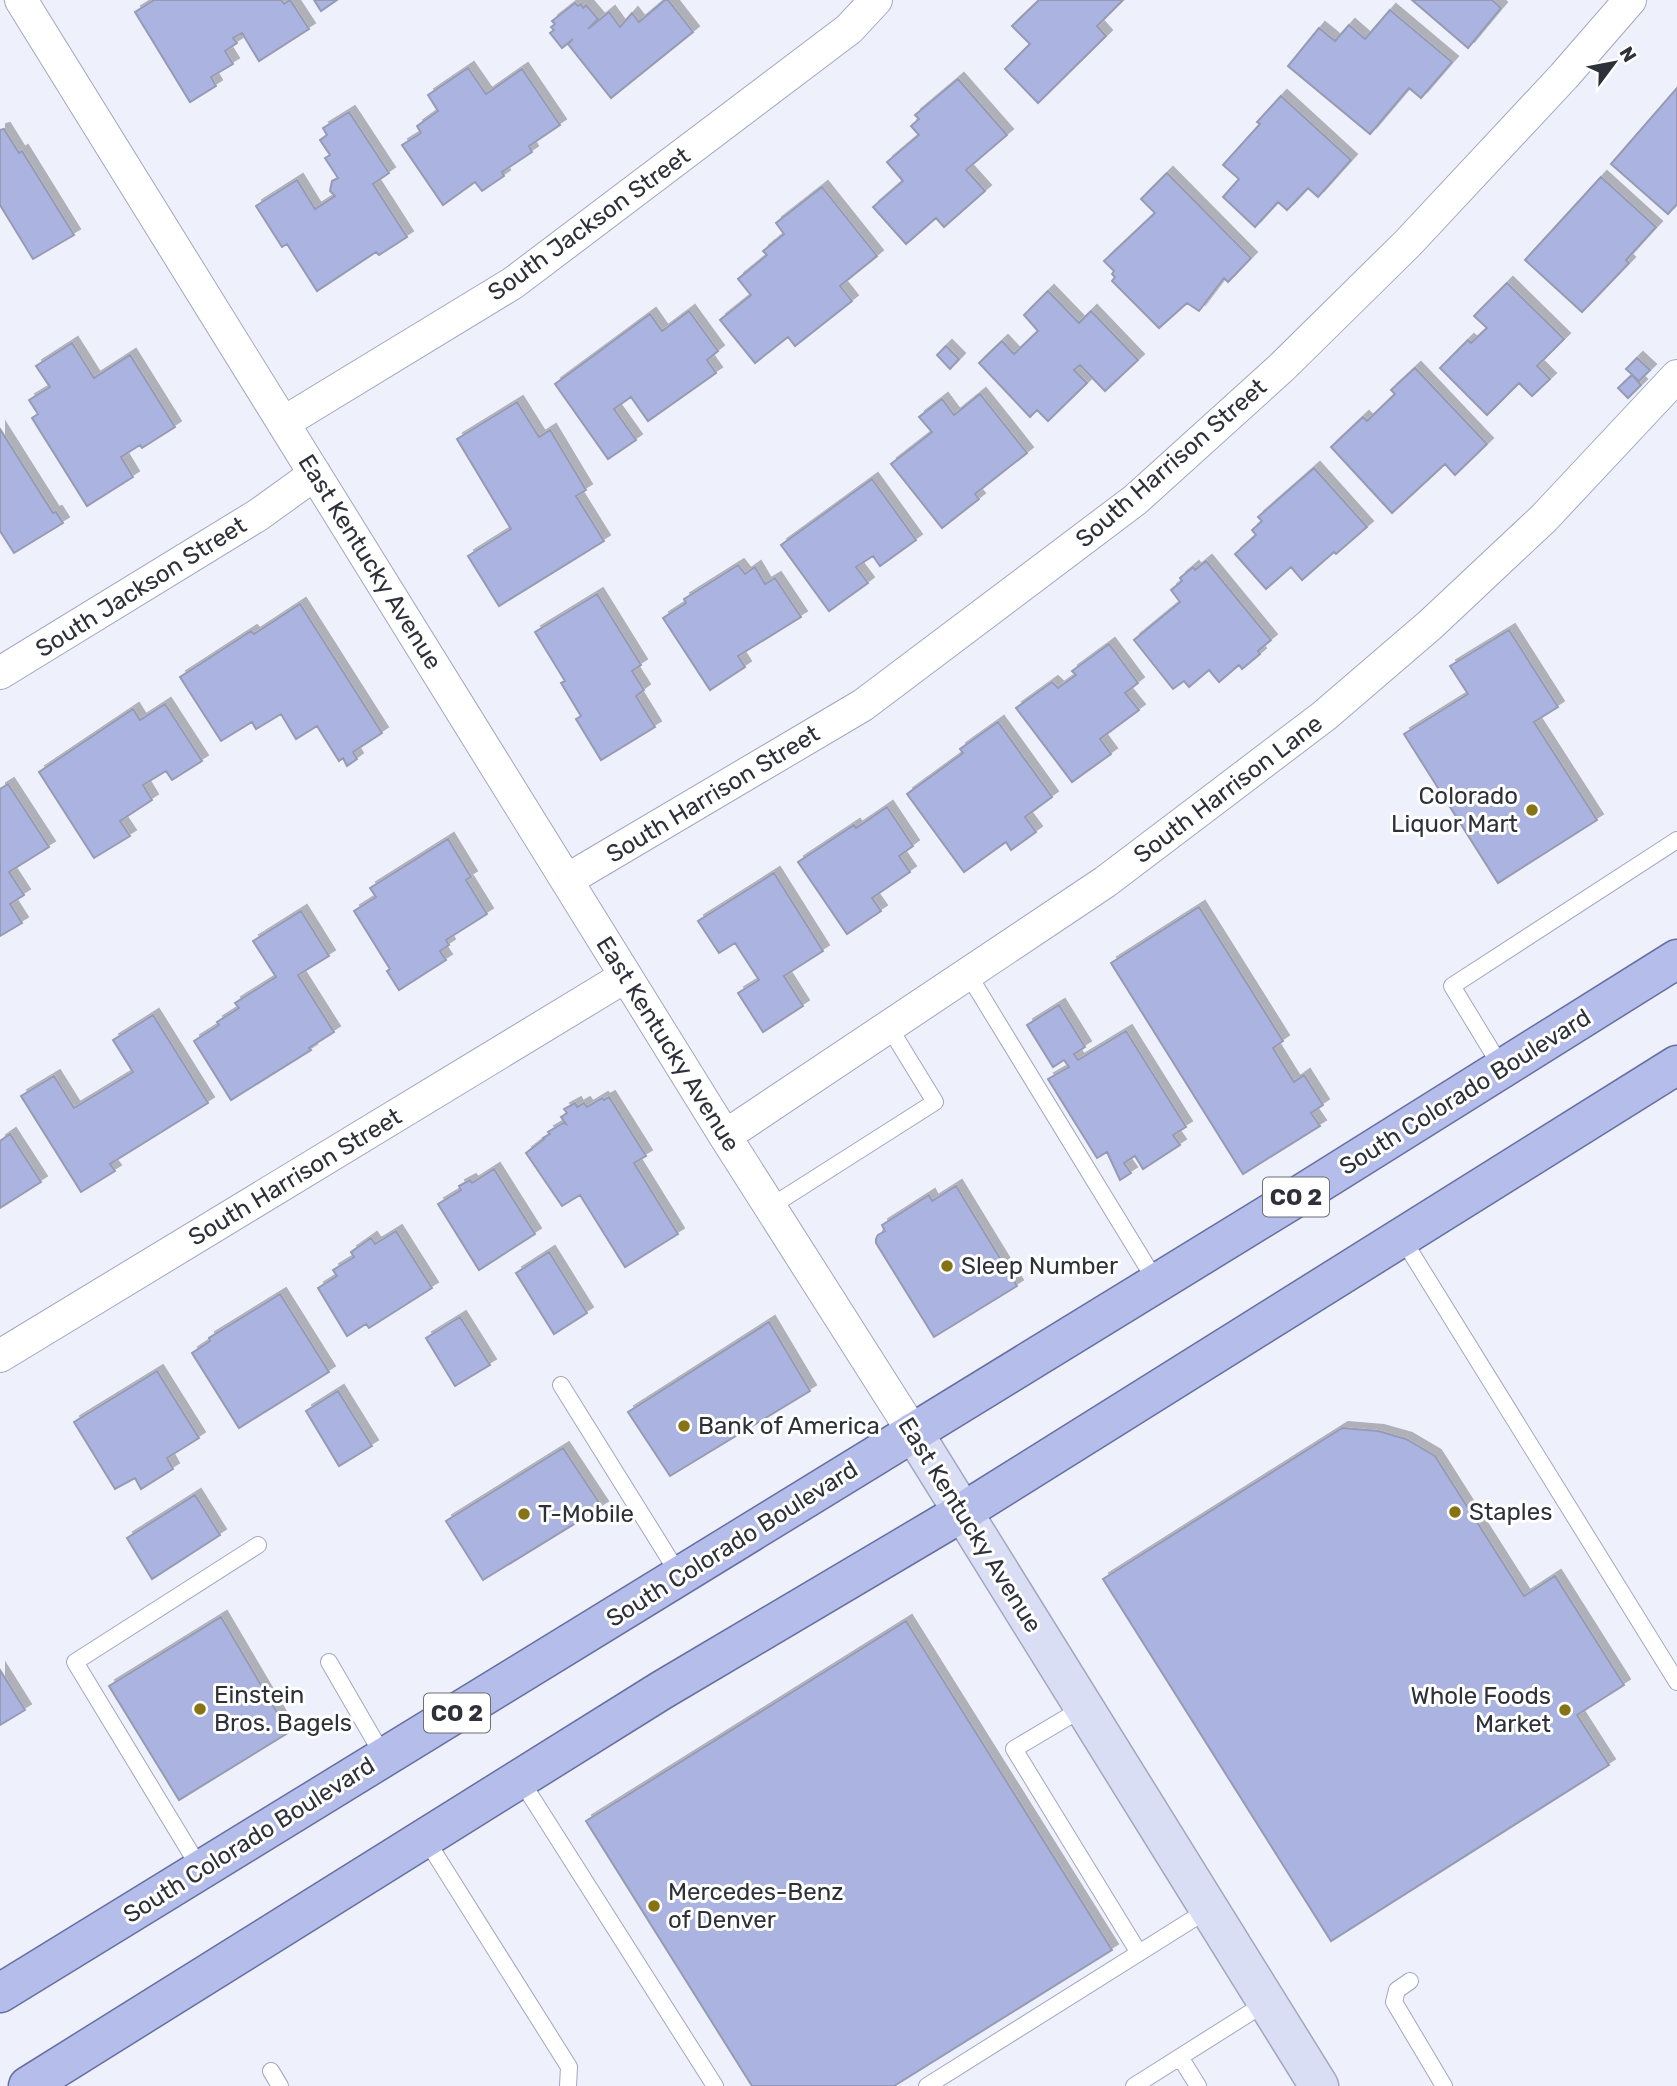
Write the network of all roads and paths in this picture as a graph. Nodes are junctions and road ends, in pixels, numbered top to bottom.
1 (21, 0) edge
2 (876, 0) edge
3 (1630, 0) edge
4 (1677, 376) edge
5 (283, 423) junction
6 (315, 474) junction
7 (0, 673) edge
8 (1677, 840) edge
9 (567, 880) junction
10 (1677, 959) edge
11 (968, 974) junction
12 (626, 976) junction
13 (889, 1027) junction
14 (1677, 1065) edge
15 (1502, 1068) junction
16 (725, 1136) junction
17 (770, 1207) junction
18 (1402, 1238) junction
19 (1157, 1283) junction
20 (0, 1356) edge
21 (561, 1385) dead end
22 (914, 1433) junction
23 (961, 1513) junction
24 (258, 1545) dead end
25 (680, 1576) junction
26 (328, 1662) dead end
27 (1677, 1682) edge
28 (1083, 1708) junction
29 (385, 1757) junction
30 (520, 1779) junction
31 (425, 1838) junction
32 (201, 1870) junction
33 (1209, 1909) junction
34 (1139, 1954) junction
35 (1410, 1981) dead end
36 (0, 1993) edge
37 (1267, 2002) junction
38 (1180, 2057) junction
39 (271, 2071) dead end
40 (28, 2086) edge
41 (280, 2086) edge
42 (568, 2086) edge
43 (715, 2086) edge
44 (927, 2086) edge
45 (1134, 2086) edge
46 (1198, 2086) edge
47 (1320, 2086) edge
48 (1444, 2086) edge

1 - 5 street, East Kentucky Avenue
2 - 5 street, South Jackson Street
3 - 9 street, South Harrison Street
4 - 11 street, South Harrison Lane
5 - 6 street, East Kentucky Avenue
6 - 7 street, South Jackson Street
6 - 9 street, East Kentucky Avenue
8 - 15 lane
9 - 12 street, East Kentucky Avenue
10 - 15 main road, South Colorado Boulevard / CO 2
11 - 13 street, South Harrison Lane
11 - 19 lane
12 - 16 street, East Kentucky Avenue
12 - 20 street, South Harrison Street
13 - 16 street, South Harrison Lane
13 - 17 lane
14 - 18 main road
15 - 19 main road, South Colorado Boulevard / CO 2
16 - 17 street, East Kentucky Avenue
17 - 22 street, East Kentucky Avenue
18 - 23 main road
18 - 27 lane
19 - 22 main road, South Colorado Boulevard / CO 2
21 - 25 lane
22 - 23 street, East Kentucky Avenue
22 - 25 main road, South Colorado Boulevard / CO 2
23 - 28 street, East Kentucky Avenue
23 - 30 main road
24 - 32 lane
25 - 29 main road, South Colorado Boulevard / CO 2
26 - 29 lane
28 - 33 street, East Kentucky Avenue
28 - 34 lane
29 - 32 main road, South Colorado Boulevard / CO 2
30 - 31 main road
30 - 43 lane
31 - 40 main road
31 - 42 lane
32 - 36 main road, South Colorado Boulevard / CO 2
33 - 34 lane
33 - 37 street, East Kentucky Avenue
34 - 44 lane
35 - 48 lane
37 - 38 lane
37 - 47 street, East Kentucky Avenue
38 - 45 lane
38 - 46 lane
39 - 41 lane

